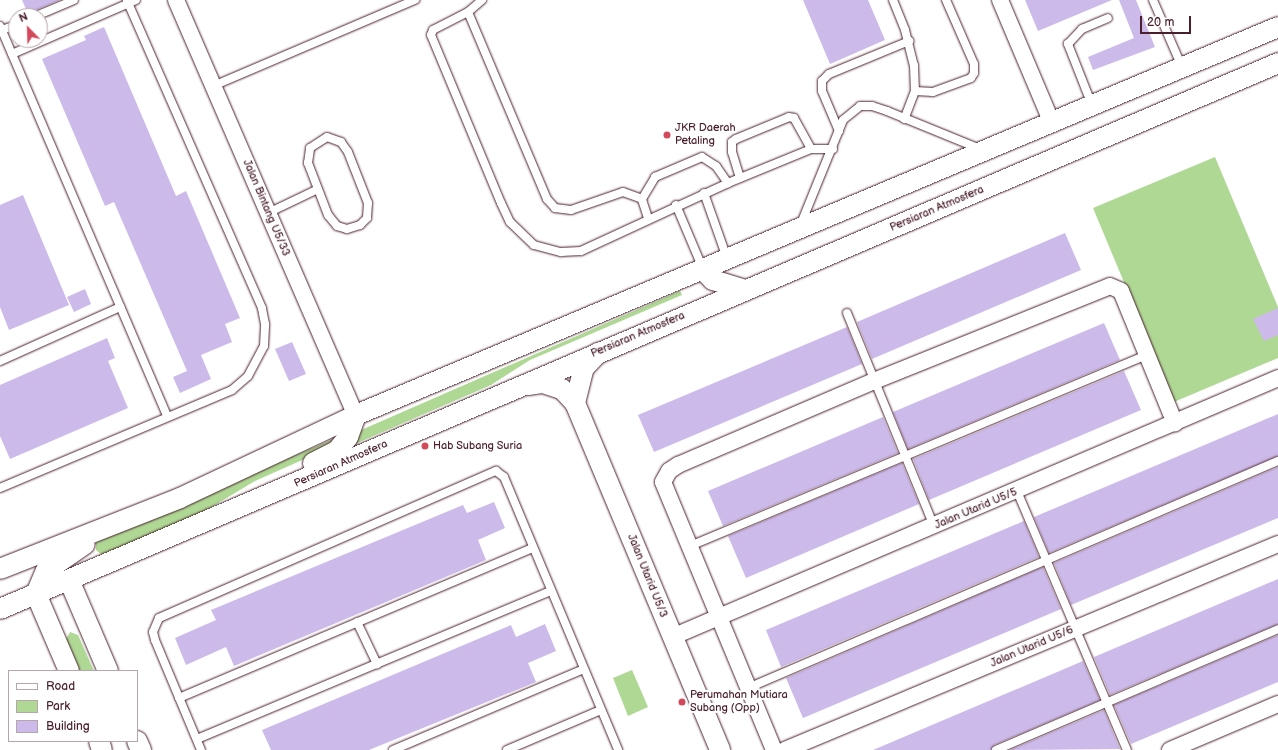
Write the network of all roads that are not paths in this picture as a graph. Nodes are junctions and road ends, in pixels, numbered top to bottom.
1 (74, 0) edge
2 (176, 0) edge
3 (415, 0) edge
4 (482, 0) edge
5 (894, 0) edge
6 (946, 0) edge
7 (1000, 0) edge
8 (1153, 0) edge
9 (130, 1) edge
10 (48, 11) edge
11 (468, 12) junction
12 (1108, 18) dead end
13 (1, 28) edge
14 (1278, 28) edge
15 (909, 41) junction
16 (12, 54) junction
17 (1278, 63) edge
18 (1182, 68) junction
19 (213, 86) junction
20 (915, 91) junction
21 (1092, 106) junction
22 (904, 119) junction
23 (1052, 123) junction
24 (839, 131) junction
25 (812, 149) junction
26 (833, 149) junction
27 (985, 151) junction
28 (740, 178) junction
29 (728, 183) junction
30 (318, 189) junction
31 (704, 193) junction
32 (642, 199) junction
33 (676, 205) junction
34 (268, 213) junction
35 (648, 218) junction
36 (798, 230) junction
37 (728, 260) junction
38 (703, 270) junction
39 (722, 282) junction
40 (745, 290) junction
41 (713, 303) junction
42 (120, 307) junction
43 (847, 313) dead end
44 (599, 352) junction
45 (1147, 354) junction
46 (0, 361) edge
47 (1278, 378) edge
48 (874, 381) junction
49 (520, 386) junction
50 (575, 403) junction
51 (356, 415) junction
52 (167, 416) junction
53 (1175, 422) junction
54 (906, 456) junction
55 (1278, 461) edge
56 (0, 488) edge
57 (1017, 491) junction
58 (180, 498) junction
59 (230, 512) junction
60 (934, 526) junction
61 (1278, 544) edge
62 (690, 546) junction
63 (533, 548) junction
64 (1046, 560) junction
65 (0, 569) edge
66 (46, 572) junction
67 (0, 580) edge
68 (69, 580) junction
69 (551, 591) junction
70 (36, 594) junction
71 (0, 609) edge
72 (718, 616) junction
73 (357, 622) junction
74 (1075, 629) junction
75 (1278, 629) edge
76 (672, 637) junction
77 (377, 664) junction
78 (584, 669) junction
79 (68, 670) edge
80 (108, 670) edge
81 (748, 688) junction
82 (179, 698) junction
83 (1107, 702) junction
84 (1278, 704) edge
85 (601, 710) junction
86 (197, 739) junction
87 (409, 747) edge
88 (201, 750) edge
89 (393, 750) edge
90 (507, 750) edge
91 (618, 750) edge
92 (720, 750) edge
93 (774, 750) edge
94 (785, 750) edge
95 (996, 750) edge
96 (1127, 750) edge
97 (1170, 750) edge

1 - 10 lane
2 - 19 street, Jalan Bintang U5/33
3 - 19 lane
4 - 11 lane
5 - 15 lane
6 - 20 lane
7 - 23 street
8 - 18 lane
9 - 16 lane
9 - 52 lane
11 - 32 lane
11 - 35 lane
12 - 21 lane
13 - 16 lane
14 - 18 street
15 - 20 lane
15 - 24 lane
16 - 42 lane
17 - 40 street, Persiaran Atmosfera
18 - 21 street
19 - 34 street, Jalan Bintang U5/33
20 - 22 lane
21 - 23 street
22 - 24 lane
22 - 27 lane
23 - 27 street
24 - 26 lane
25 - 26 lane
25 - 28 lane
25 - 28 lane
26 - 36 lane
27 - 36 street
28 - 29 lane
29 - 31 lane
29 - 32 lane
30 - 30 lane
30 - 34 lane
31 - 33 lane
31 - 37 lane
32 - 35 lane
33 - 35 lane
33 - 38 lane
34 - 51 street, Jalan Bintang U5/33
36 - 37 street
37 - 38 street
37 - 39 street
38 - 39 street
38 - 51 street
39 - 40 street
39 - 41 street
40 - 41 street, Persiaran Atmosfera
41 - 44 street, Persiaran Atmosfera
42 - 46 lane
42 - 52 lane
43 - 48 lane
44 - 49 street, Persiaran Atmosfera
44 - 50 street
45 - 48 street
45 - 53 street
45 - 54 lane
47 - 53 street, Jalan Utarid U5/5
48 - 54 lane
48 - 62 street
49 - 50 street
49 - 59 street, Persiaran Atmosfera
50 - 76 street, Jalan Utarid U5/3
51 - 58 street
51 - 59 street
52 - 56 lane
53 - 57 street, Jalan Utarid U5/5
54 - 60 lane
54 - 62 lane
55 - 64 lane
57 - 60 street, Jalan Utarid U5/5
57 - 64 lane
58 - 65 street
58 - 66 street
59 - 68 street, Persiaran Atmosfera
60 - 72 street, Jalan Utarid U5/5
61 - 74 street, Jalan Utarid U5/6
62 - 72 street
63 - 69 lane
63 - 73 lane
63 - 82 lane
64 - 74 lane
64 - 81 lane
66 - 67 street
66 - 68 street
66 - 70 street
68 - 70 street, Persiaran Atmosfera
68 - 80 street
69 - 77 lane
69 - 78 lane
70 - 71 street, Persiaran Atmosfera
70 - 79 street
72 - 76 street, Jalan Utarid U5/5
72 - 81 street
73 - 77 lane
73 - 82 lane
74 - 83 lane
74 - 94 street, Jalan Utarid U5/6
75 - 83 lane
76 - 92 street, Jalan Utarid U5/3
77 - 86 lane
78 - 85 lane
78 - 87 lane
81 - 93 street
82 - 86 lane
83 - 95 lane
83 - 96 lane
84 - 97 street
85 - 90 lane
85 - 91 lane
86 - 88 lane
87 - 89 lane

